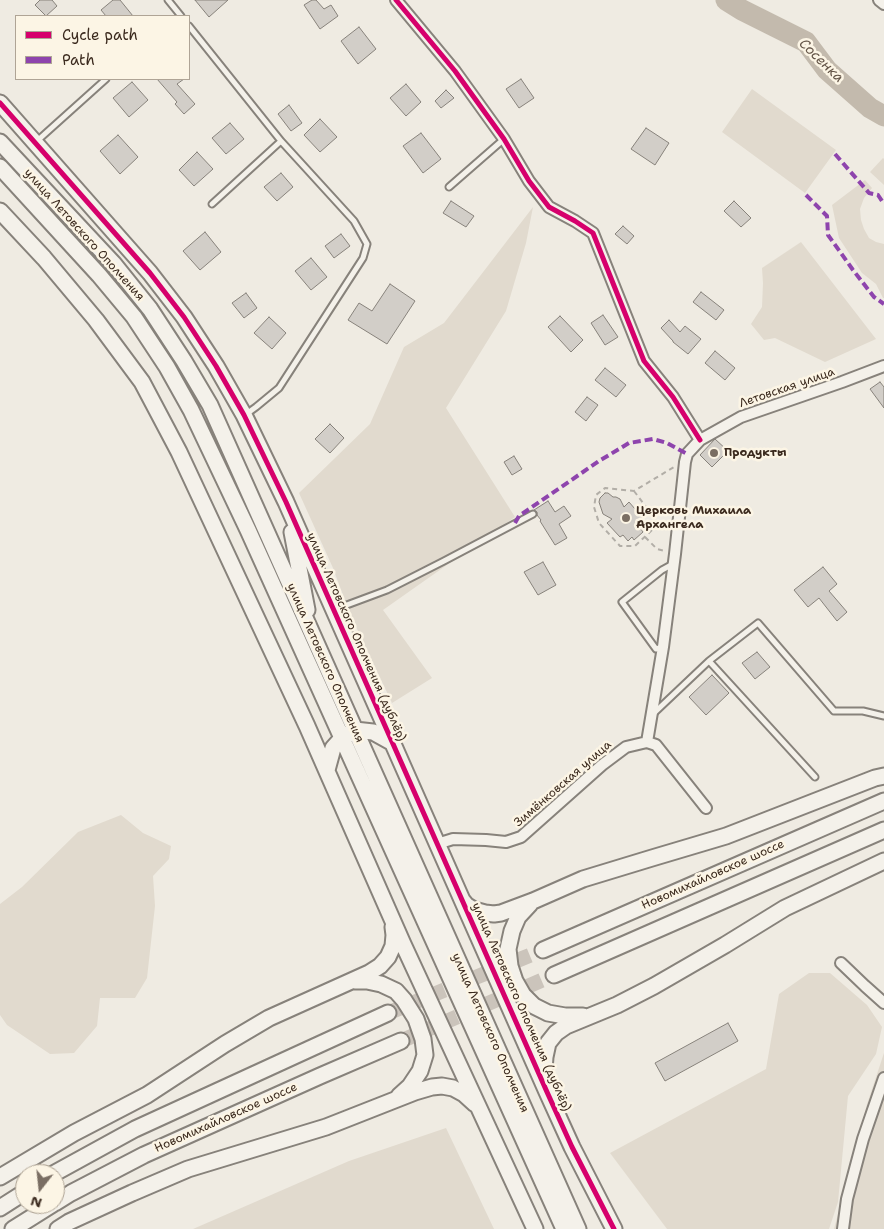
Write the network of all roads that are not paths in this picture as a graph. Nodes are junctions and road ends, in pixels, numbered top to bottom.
1 (168, 0) edge
2 (396, 0) edge
3 (879, 0) edge
4 (884, 4) edge
5 (178, 15) edge
6 (190, 27) edge
7 (105, 80) edge
8 (0, 103) edge
9 (504, 139) junction
10 (281, 140) junction
11 (0, 142) edge
12 (34, 142) junction
13 (0, 167) edge
14 (449, 187) dead end
15 (212, 204) dead end
16 (0, 210) edge
17 (884, 366) edge
18 (244, 415) junction
19 (700, 440) junction
20 (286, 502) junction
21 (533, 514) dead end
22 (674, 559) junction
23 (333, 610) junction
24 (313, 638) junction
25 (663, 647) junction
26 (710, 661) junction
27 (652, 715) junction
28 (884, 716) edge
29 (355, 730) junction
30 (342, 738) junction
31 (391, 742) junction
32 (647, 742) junction
33 (326, 770) junction
34 (884, 776) edge
35 (815, 777) dead end
36 (884, 801) edge
37 (706, 808) dead end
38 (884, 830) edge
39 (437, 844) junction
40 (884, 861) edge
41 (461, 899) junction
42 (533, 901) junction
43 (393, 920) junction
44 (543, 950) tunnel mouth
45 (841, 962) dead end
46 (554, 975) tunnel mouth
47 (350, 981) junction
48 (884, 1002) edge
49 (388, 1013) tunnel mouth
50 (590, 1016) junction
51 (401, 1041) tunnel mouth
52 (884, 1078) edge
53 (547, 1092) junction
54 (392, 1102) junction
55 (482, 1114) junction
56 (65, 1167) edge
57 (0, 1177) edge
58 (65, 1197) edge
59 (15, 1198) edge
60 (0, 1208) edge
61 (37, 1214) edge
62 (13, 1229) edge
63 (58, 1229) edge
64 (536, 1229) edge
65 (564, 1229) edge
66 (578, 1229) edge
67 (614, 1229) edge
68 (843, 1229) edge

1 - 5 lane
2 - 9 street
3 - 4 street
6 - 10 lane
7 - 12 lane
8 - 12 street, улица Летовского Ополчения (дублёр)
9 - 14 lane
9 - 19 street
10 - 15 lane
10 - 18 lane
11 - 24 street, улица Летовского Ополчения
12 - 18 street, улица Летовского Ополчения (дублёр)
13 - 30 street, улица Летовского Ополчения
16 - 33 street
17 - 19 street, Летовская улица
18 - 20 street, улица Летовского Ополчения (дублёр)
19 - 22 street
20 - 23 street, улица Летовского Ополчения (дублёр)
20 - 24 street
21 - 23 lane
22 - 25 street
22 - 25 lane
23 - 31 street, улица Летовского Ополчения (дублёр)
24 - 29 street, улица Летовского Ополчения
25 - 27 street
26 - 27 lane
26 - 28 lane
26 - 35 lane
27 - 32 street
29 - 30 street
29 - 31 street
29 - 66 street, улица Летовского Ополчения
30 - 33 street
30 - 65 street, улица Летовского Ополчения
31 - 39 street, улица Летовского Ополчения (дублёр)
32 - 37 street
32 - 39 street, Зимёнковская улица
33 - 43 street
34 - 42 street
36 - 44 street, Новомихайловское шоссе
38 - 46 street
39 - 41 street, улица Летовского Ополчения (дублёр)
40 - 50 street
41 - 42 street
41 - 53 street, улица Летовского Ополчения (дублёр)
42 - 50 street
43 - 47 street
43 - 55 street
45 - 48 street
47 - 54 street
47 - 57 street
49 - 56 street
50 - 53 street
51 - 58 street, Новомихайловское шоссе
52 - 68 street
53 - 67 street, улица Летовского Ополчения (дублёр)
54 - 55 street
54 - 63 street
55 - 64 street
59 - 60 street
61 - 62 street, Новомихайловское шоссе

